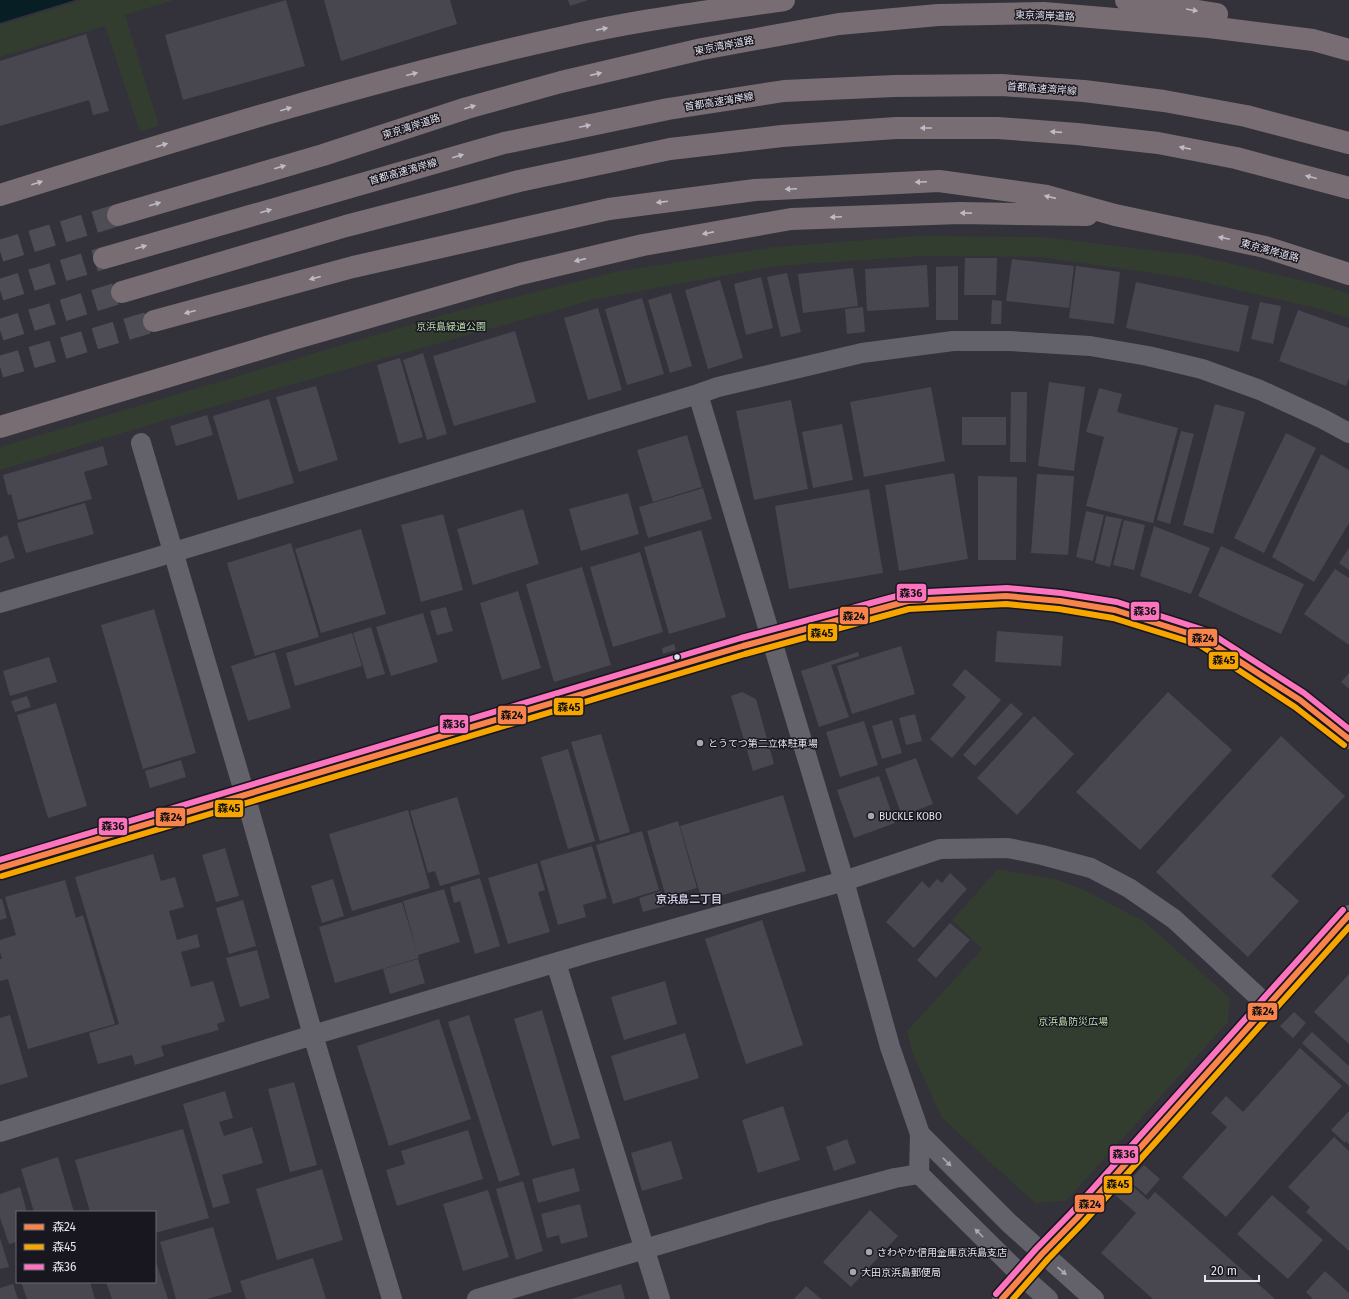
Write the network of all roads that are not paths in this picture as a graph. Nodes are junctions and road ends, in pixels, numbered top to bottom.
1 (784, 0) edge
2 (1126, 0) edge
3 (1310, 40) junction
4 (1349, 50) edge
5 (1349, 143) edge
6 (1349, 188) edge
7 (0, 194) edge
8 (118, 215) tunnel mouth
9 (1115, 215) junction
10 (104, 258) tunnel mouth
11 (1349, 274) edge
12 (122, 292) tunnel mouth
13 (154, 321) tunnel mouth
14 (698, 394) junction
15 (0, 427) edge
16 (1349, 433) edge
17 (141, 443) dead end
18 (174, 552) junction
19 (0, 603) edge
20 (772, 637) junction
21 (1349, 739) edge
22 (245, 795) junction
23 (0, 868) edge
24 (844, 881) junction
25 (1349, 915) edge
26 (556, 963) junction
27 (1267, 1005) junction
28 (313, 1035) junction
29 (0, 1132) edge
30 (920, 1134) junction
31 (918, 1174) junction
32 (644, 1249) junction
33 (1042, 1254) junction
34 (1022, 1276) junction
35 (392, 1299) edge
36 (477, 1299) edge
37 (660, 1299) edge
38 (1002, 1299) edge
39 (1048, 1299) edge
40 (1094, 1299) edge

7 -> 1 highway
2 -> 3 highway
3 - 4 highway, 東京湾岸道路
8 -> 3 highway, 東京湾岸道路
10 -> 5 highway, 首都高速湾岸線
6 -> 12 highway
11 -> 9 highway, 東京湾岸道路
9 -> 13 highway, 東京湾岸道路
9 -> 15 highway
14 - 16 street
14 - 18 street
14 - 20 street
17 - 18 street
18 - 19 street
18 - 22 street
20 - 21 street
20 - 22 street
20 - 24 street
22 - 23 street
22 - 28 street
24 - 26 street
24 - 27 street
24 - 30 street
25 - 27 street
26 - 28 street
26 - 32 street
27 - 33 street
28 - 29 street
28 - 35 street
30 - 31 street
30 -> 33 street
31 - 32 street
34 -> 31 street
32 - 36 street
32 - 37 street
33 - 34 street
33 -> 40 street
34 - 38 street
34 - 39 street

